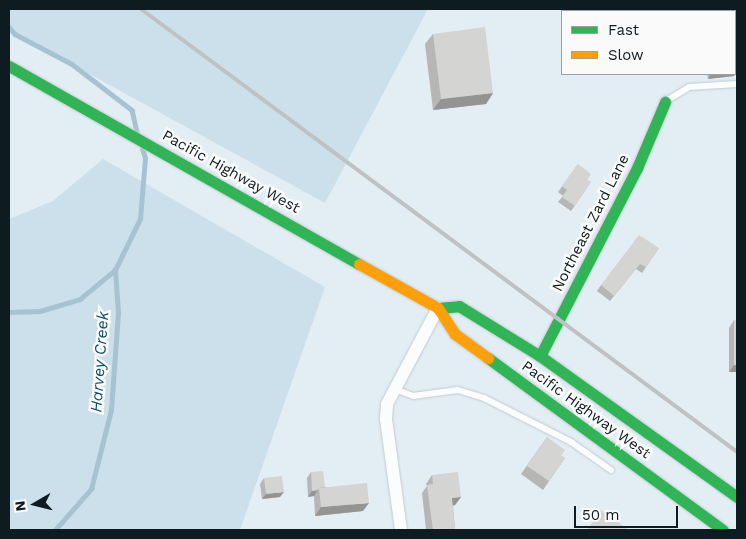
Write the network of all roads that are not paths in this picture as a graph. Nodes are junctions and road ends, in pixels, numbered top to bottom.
1 (9, 66) edge
2 (737, 84) edge
3 (665, 102) joint
4 (438, 308) junction
5 (540, 356) junction
6 (395, 390) junction
7 (612, 470) dead end
8 (737, 497) edge
9 (401, 530) edge
10 (723, 530) edge

1 - 4 main road, Pacific Highway West
2 - 3 lane
3 - 5 main road, Northeast Zard Lane
4 - 5 main road, Pacific Highway West
4 - 6 street
4 - 10 main road, Pacific Highway West
5 - 8 main road, Pacific Highway West
6 - 7 lane
6 - 9 street

